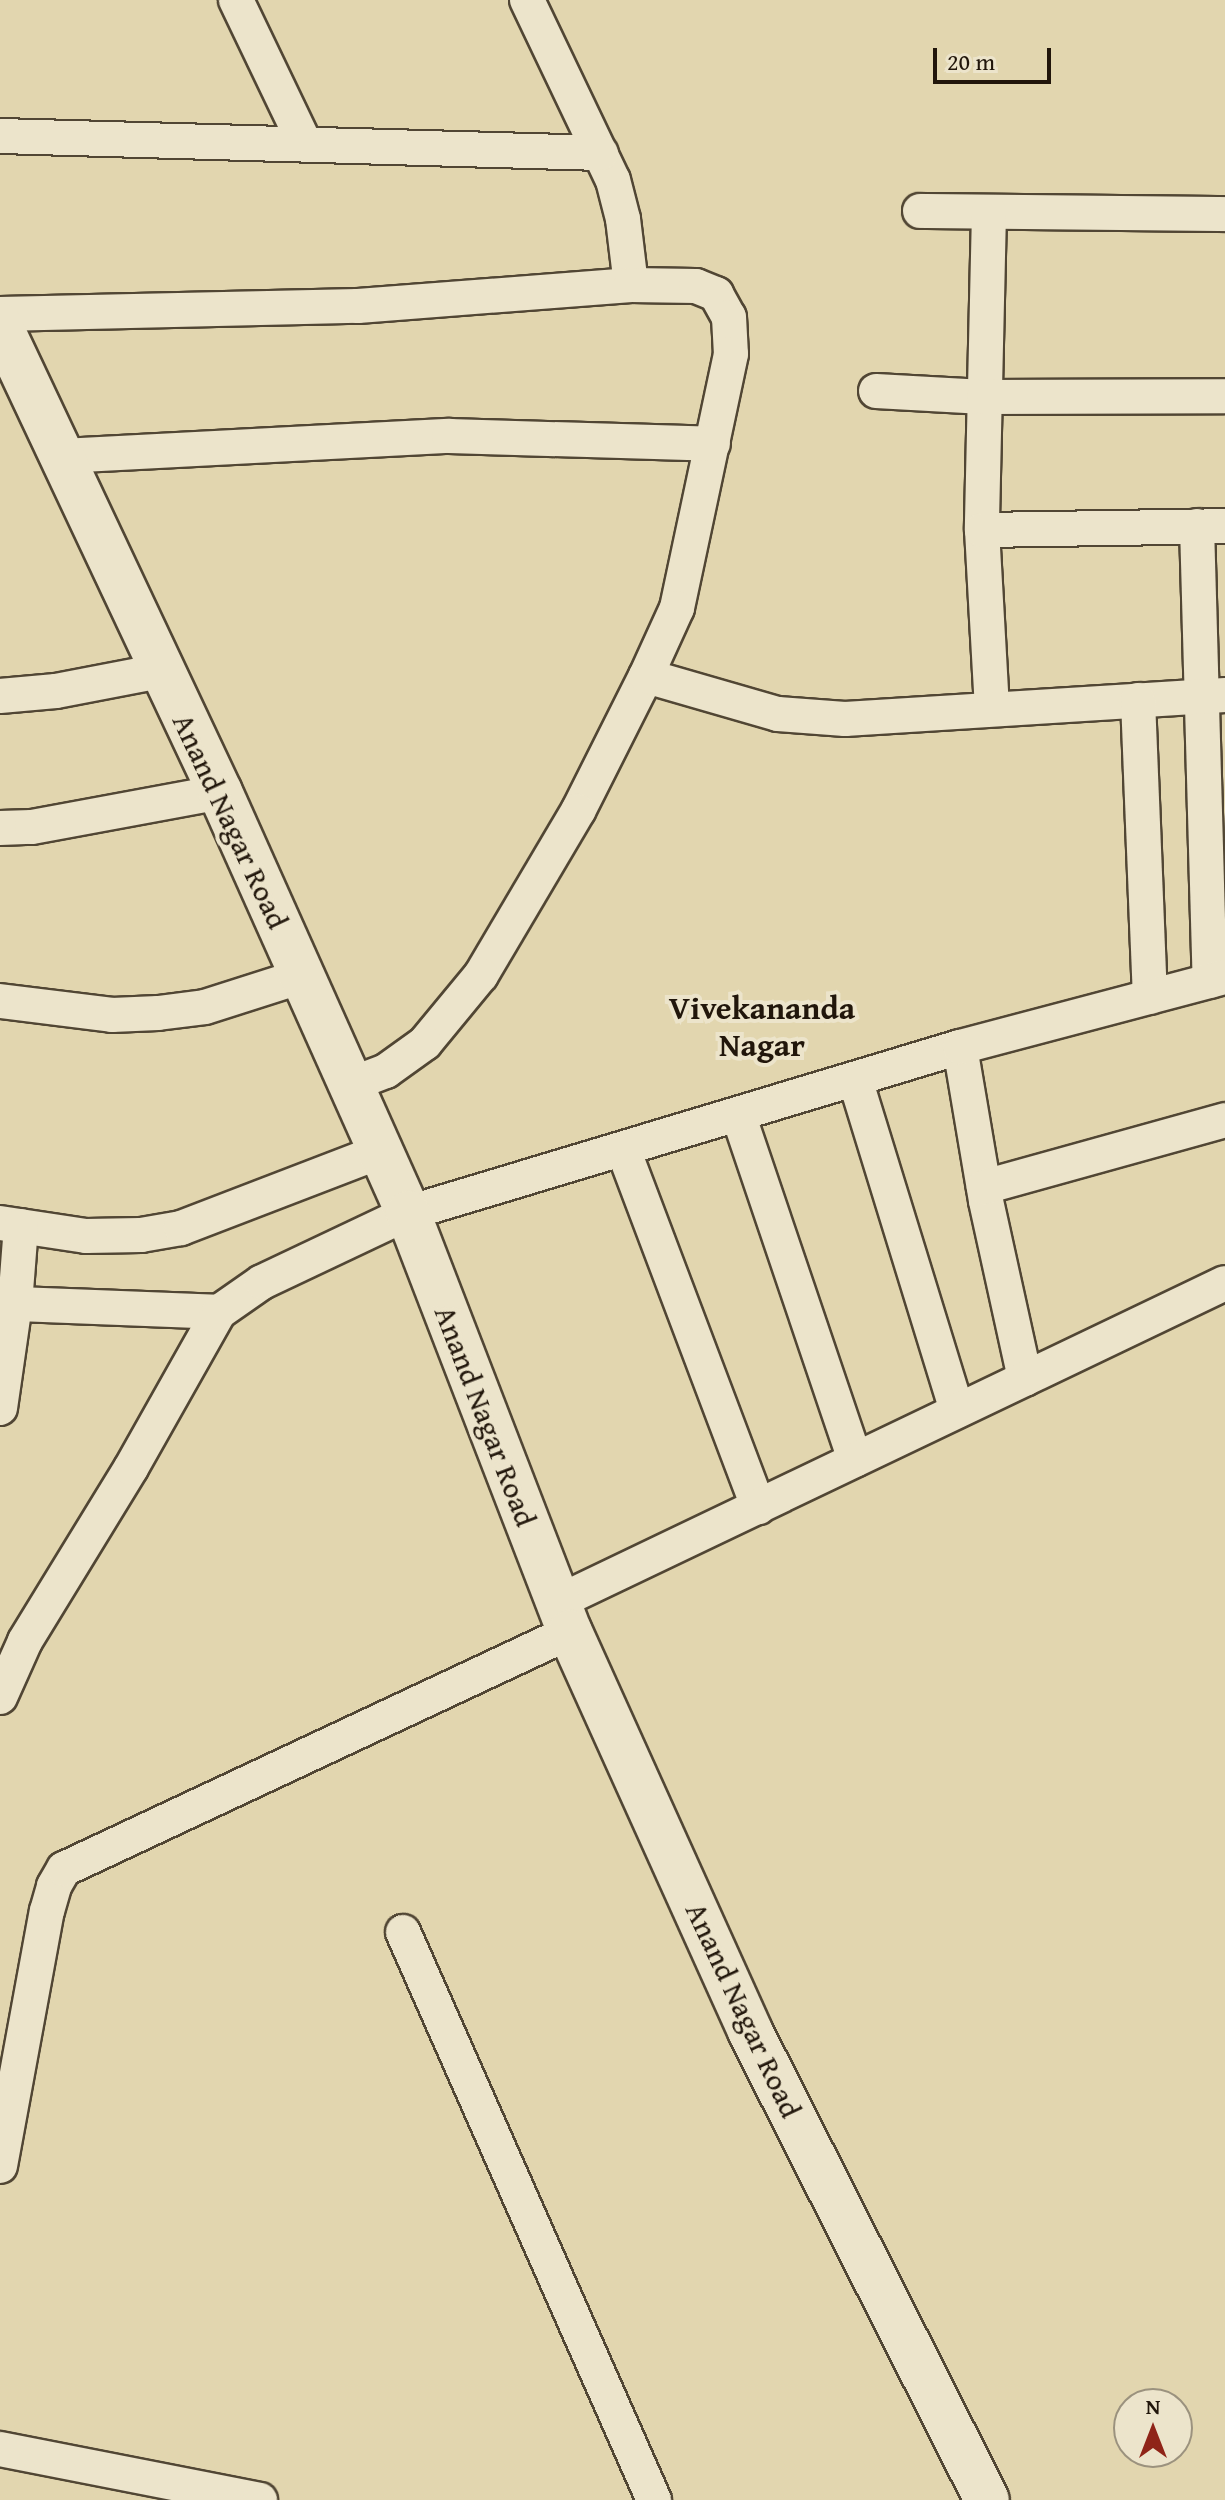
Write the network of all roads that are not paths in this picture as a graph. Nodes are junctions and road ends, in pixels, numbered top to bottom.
1 (236, 0) edge
2 (527, 0) edge
3 (0, 136) edge
4 (305, 144) junction
5 (601, 153) junction
6 (920, 211) dead end
7 (989, 212) junction
8 (1225, 214) edge
9 (631, 285) junction
10 (0, 314) edge
11 (0, 325) edge
12 (876, 391) dead end
13 (1225, 396) edge
14 (984, 397) junction
15 (713, 444) junction
16 (62, 456) junction
17 (1211, 526) edge
18 (982, 530) junction
19 (160, 671) junction
20 (646, 676) junction
21 (1214, 695) edge
22 (0, 696) edge
23 (1138, 700) junction
24 (992, 708) junction
25 (220, 792) junction
26 (0, 828) edge
27 (302, 976) junction
28 (1218, 979) edge
29 (1150, 997) junction
30 (0, 1001) edge
31 (960, 1047) junction
32 (855, 1079) junction
33 (350, 1085) junction
34 (738, 1114) junction
35 (1225, 1120) edge
36 (623, 1149) junction
37 (379, 1152) junction
38 (984, 1187) junction
39 (408, 1213) junction
40 (11, 1225) edge
41 (1225, 1283) edge
42 (15, 1304) junction
43 (219, 1312) junction
44 (1025, 1379) junction
45 (0, 1408) edge
46 (957, 1411) junction
47 (855, 1460) junction
48 (758, 1507) junction
49 (564, 1617) junction
50 (0, 1697) edge
51 (403, 1932) dead end
52 (0, 2166) edge
53 (0, 2449) edge
54 (260, 2500) edge
55 (654, 2500) edge
56 (987, 2500) edge

1 - 4 street
2 - 5 street
3 - 4 street
4 - 5 street
5 - 9 street
6 - 7 street
7 - 8 street
7 - 14 street
9 - 10 street
9 - 15 street
11 - 16 street, Anand Nagar Road
12 - 14 street
13 - 14 street
14 - 18 street
15 - 16 street
15 - 20 street
16 - 19 street, Anand Nagar Road
17 - 18 street
17 - 21 street
18 - 24 street
19 - 22 street
19 - 25 street, Anand Nagar Road
20 - 24 street
20 - 33 street
21 - 23 street
21 - 28 street
23 - 24 street
23 - 29 street
25 - 26 street
25 - 27 street, Anand Nagar Road
27 - 30 street
27 - 33 street, Anand Nagar Road
28 - 29 street
29 - 31 street
31 - 32 street
31 - 38 street
32 - 34 street
32 - 46 street
33 - 37 street, Anand Nagar Road
34 - 36 street
34 - 47 street
35 - 38 street
36 - 39 street
36 - 48 street
37 - 39 street, Anand Nagar Road
37 - 40 street
38 - 44 street
39 - 43 street
39 - 49 street, Anand Nagar Road
40 - 42 street
41 - 44 street
42 - 43 street
42 - 45 street
43 - 50 street
44 - 46 street
46 - 47 street
47 - 48 street
48 - 49 street
49 - 52 street
49 - 56 street, Anand Nagar Road
51 - 55 street
53 - 54 street

